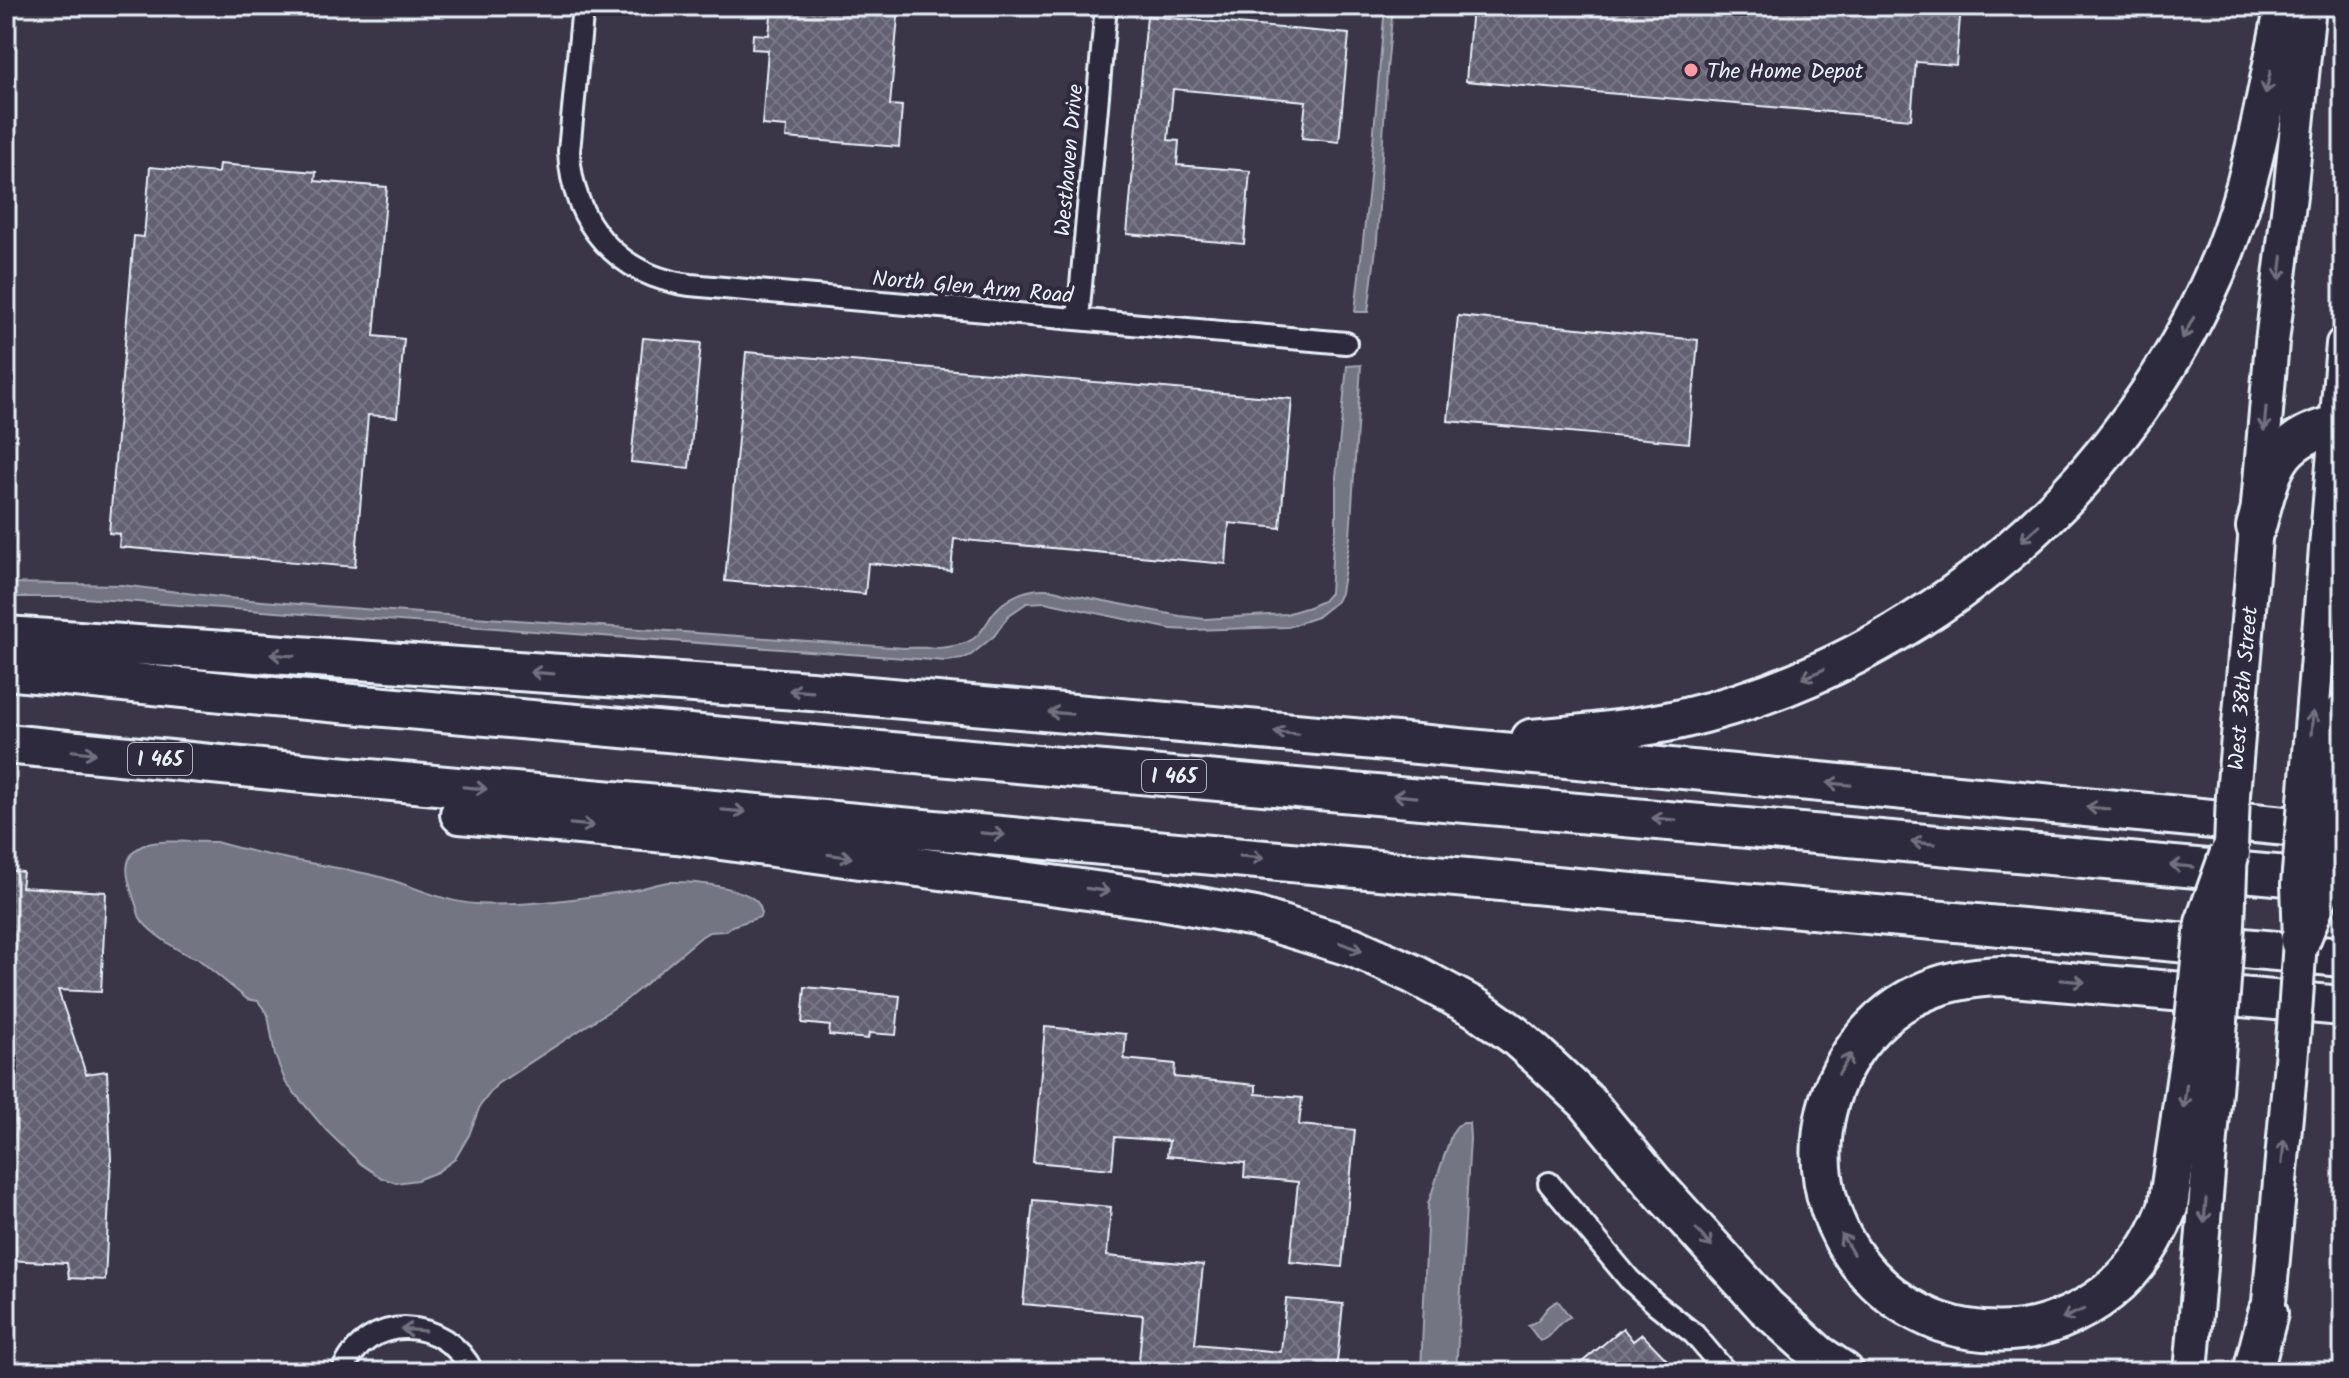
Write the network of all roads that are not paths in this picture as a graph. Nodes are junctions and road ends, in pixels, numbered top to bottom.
1 (583, 6) edge
2 (1106, 6) edge
3 (2285, 6) edge
4 (2309, 6) edge
5 (1078, 319) junction
6 (1346, 343) dead end
7 (2343, 344) edge
8 (2340, 424) edge
9 (2256, 527) junction
10 (6, 636) edge
11 (6, 670) edge
12 (2343, 714) edge
13 (1364, 739) junction
14 (6, 744) edge
15 (314, 774) junction
16 (2326, 812) edge
17 (2230, 853) joint
18 (2343, 881) edge
19 (2300, 941) joint
20 (2343, 957) edge
21 (2343, 1006) edge
22 (2208, 1020) junction
23 (1549, 1183) dead end
24 (2268, 1313) joint
25 (342, 1372) edge
26 (473, 1372) edge
27 (1726, 1372) edge
28 (1844, 1372) edge
29 (2191, 1372) edge
30 (2253, 1372) edge

1 - 5 street, North Glen Arm Road
2 - 5 street, Westhaven Drive
3 -> 13 highway
4 -> 9 main road, West 38th Street
5 - 6 street, North Glen Arm Road
7 - 8 main road
8 - 9 highway
16 -> 8 main road
9 - 17 main road, West 38th Street, bridge
13 -> 10 highway
18 -> 11 highway, I 465
12 - 16 highway
16 -> 13 highway
14 -> 15 highway, I 465
15 -> 20 highway, I 465
15 -> 28 highway
16 - 19 highway, bridge
17 - 22 highway, bridge
24 -> 19 main road, bridge
22 -> 21 highway
22 -> 29 main road
23 - 27 street
24 - 30 highway
26 -> 25 street

